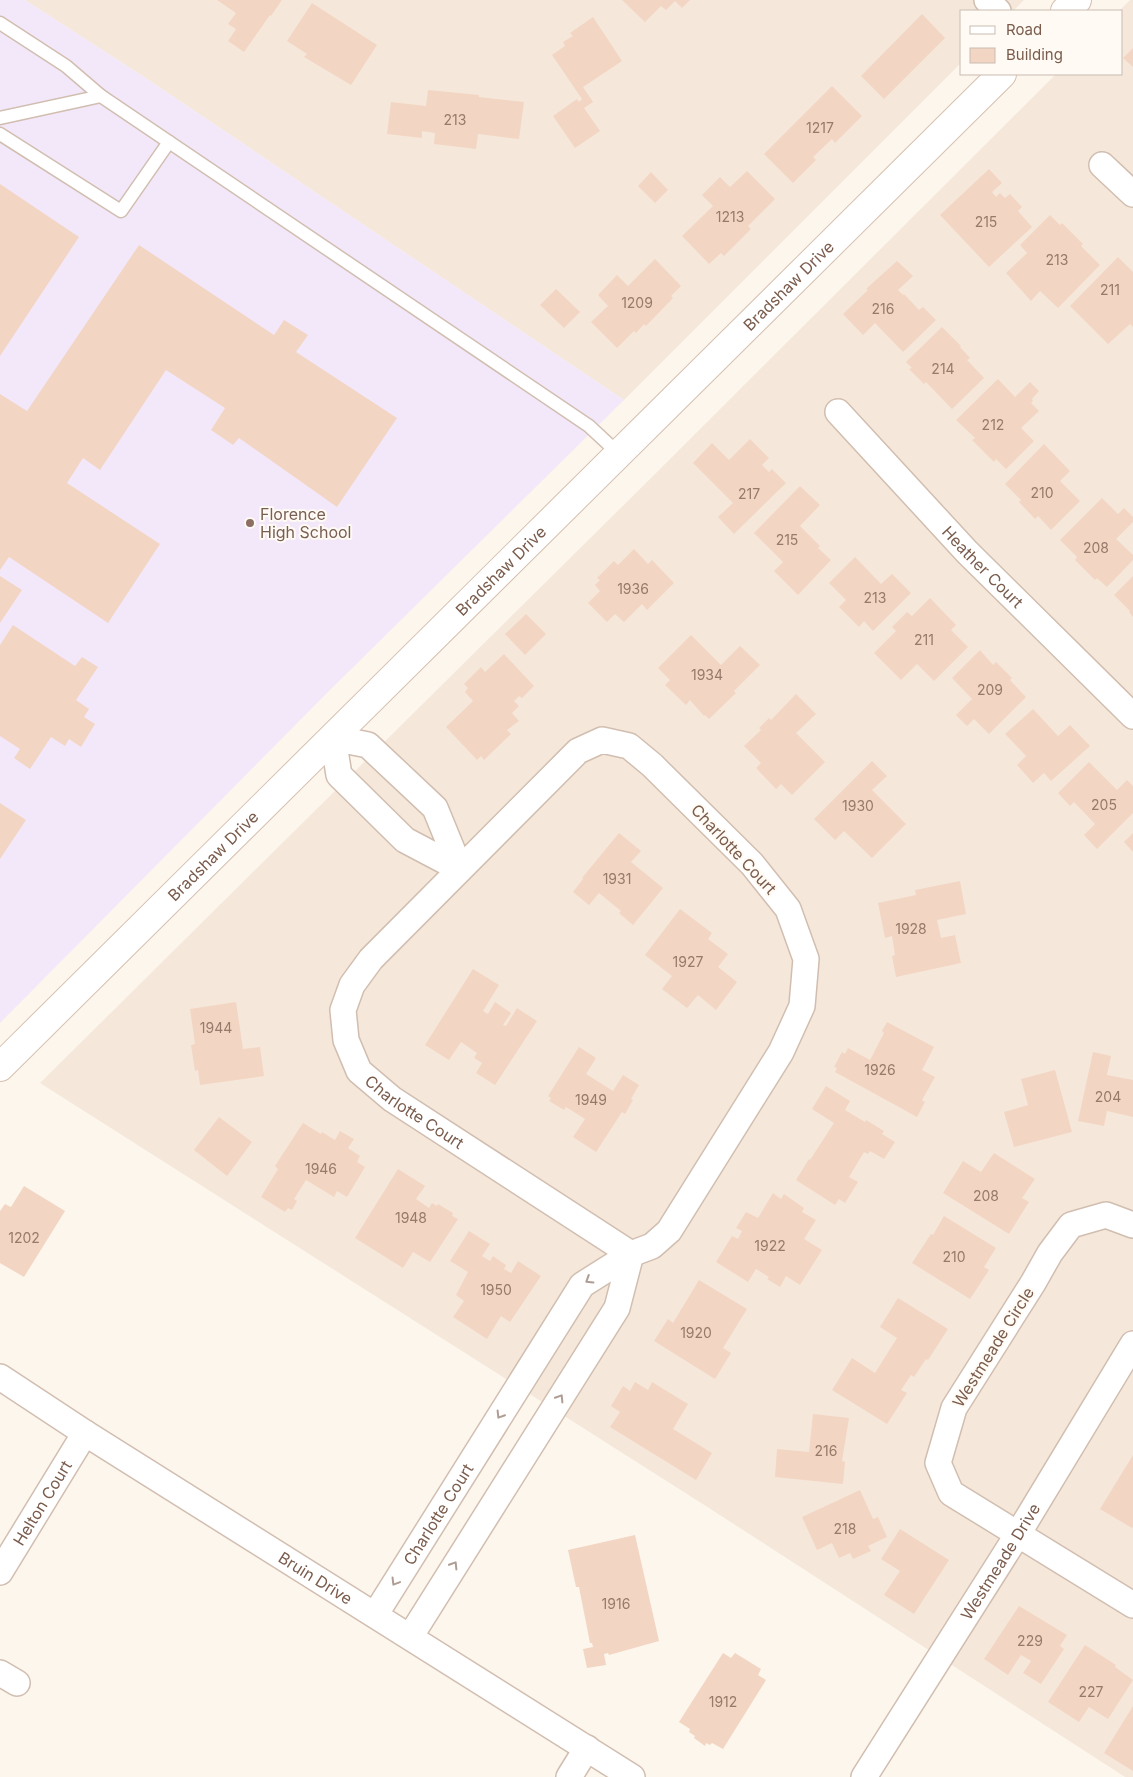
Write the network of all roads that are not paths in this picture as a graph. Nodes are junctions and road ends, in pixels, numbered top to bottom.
1 (988, 0) edge
2 (1076, 0) edge
3 (997, 10) edge
4 (1066, 10) edge
5 (0, 23) edge
6 (1001, 75) edge
7 (101, 96) junction
8 (0, 118) edge
9 (0, 134) edge
10 (169, 142) junction
11 (1102, 165) dead end
12 (1133, 194) edge
13 (838, 412) dead end
14 (618, 453) junction
15 (1133, 716) edge
16 (333, 738) junction
17 (460, 869) junction
18 (0, 1067) edge
19 (1133, 1225) edge
20 (631, 1254) junction
21 (1133, 1344) edge
22 (0, 1377) edge
23 (85, 1433) junction
24 (1018, 1534) junction
25 (0, 1572) edge
26 (1133, 1605) edge
27 (375, 1614) junction
28 (410, 1637) junction
29 (587, 1748) junction
30 (569, 1777) edge
31 (632, 1777) edge
32 (864, 1777) edge

1 - 3 street
2 - 4 street
5 - 7 lane
6 - 14 street, Bradshaw Drive
7 - 8 lane
7 - 10 lane
9 - 10 lane
10 - 14 lane
11 - 12 street
13 - 15 street, Heather Court
14 - 16 street, Bradshaw Drive
16 - 17 street
16 - 17 street
16 - 18 street, Bradshaw Drive
17 - 20 street, Charlotte Court
17 - 20 street, Charlotte Court
19 - 24 street, Westmeade Circle
20 -> 27 street, Charlotte Court
28 -> 20 street
21 - 24 street, Westmeade Drive
22 - 23 street, Bruin Drive
23 - 25 street, Helton Court
23 - 27 street, Bruin Drive
24 - 26 street, Westmeade Circle
24 - 32 street, Westmeade Drive
27 - 28 street, Bruin Drive
28 - 29 street, Bruin Drive
29 - 30 street
29 - 31 street, Bruin Drive

